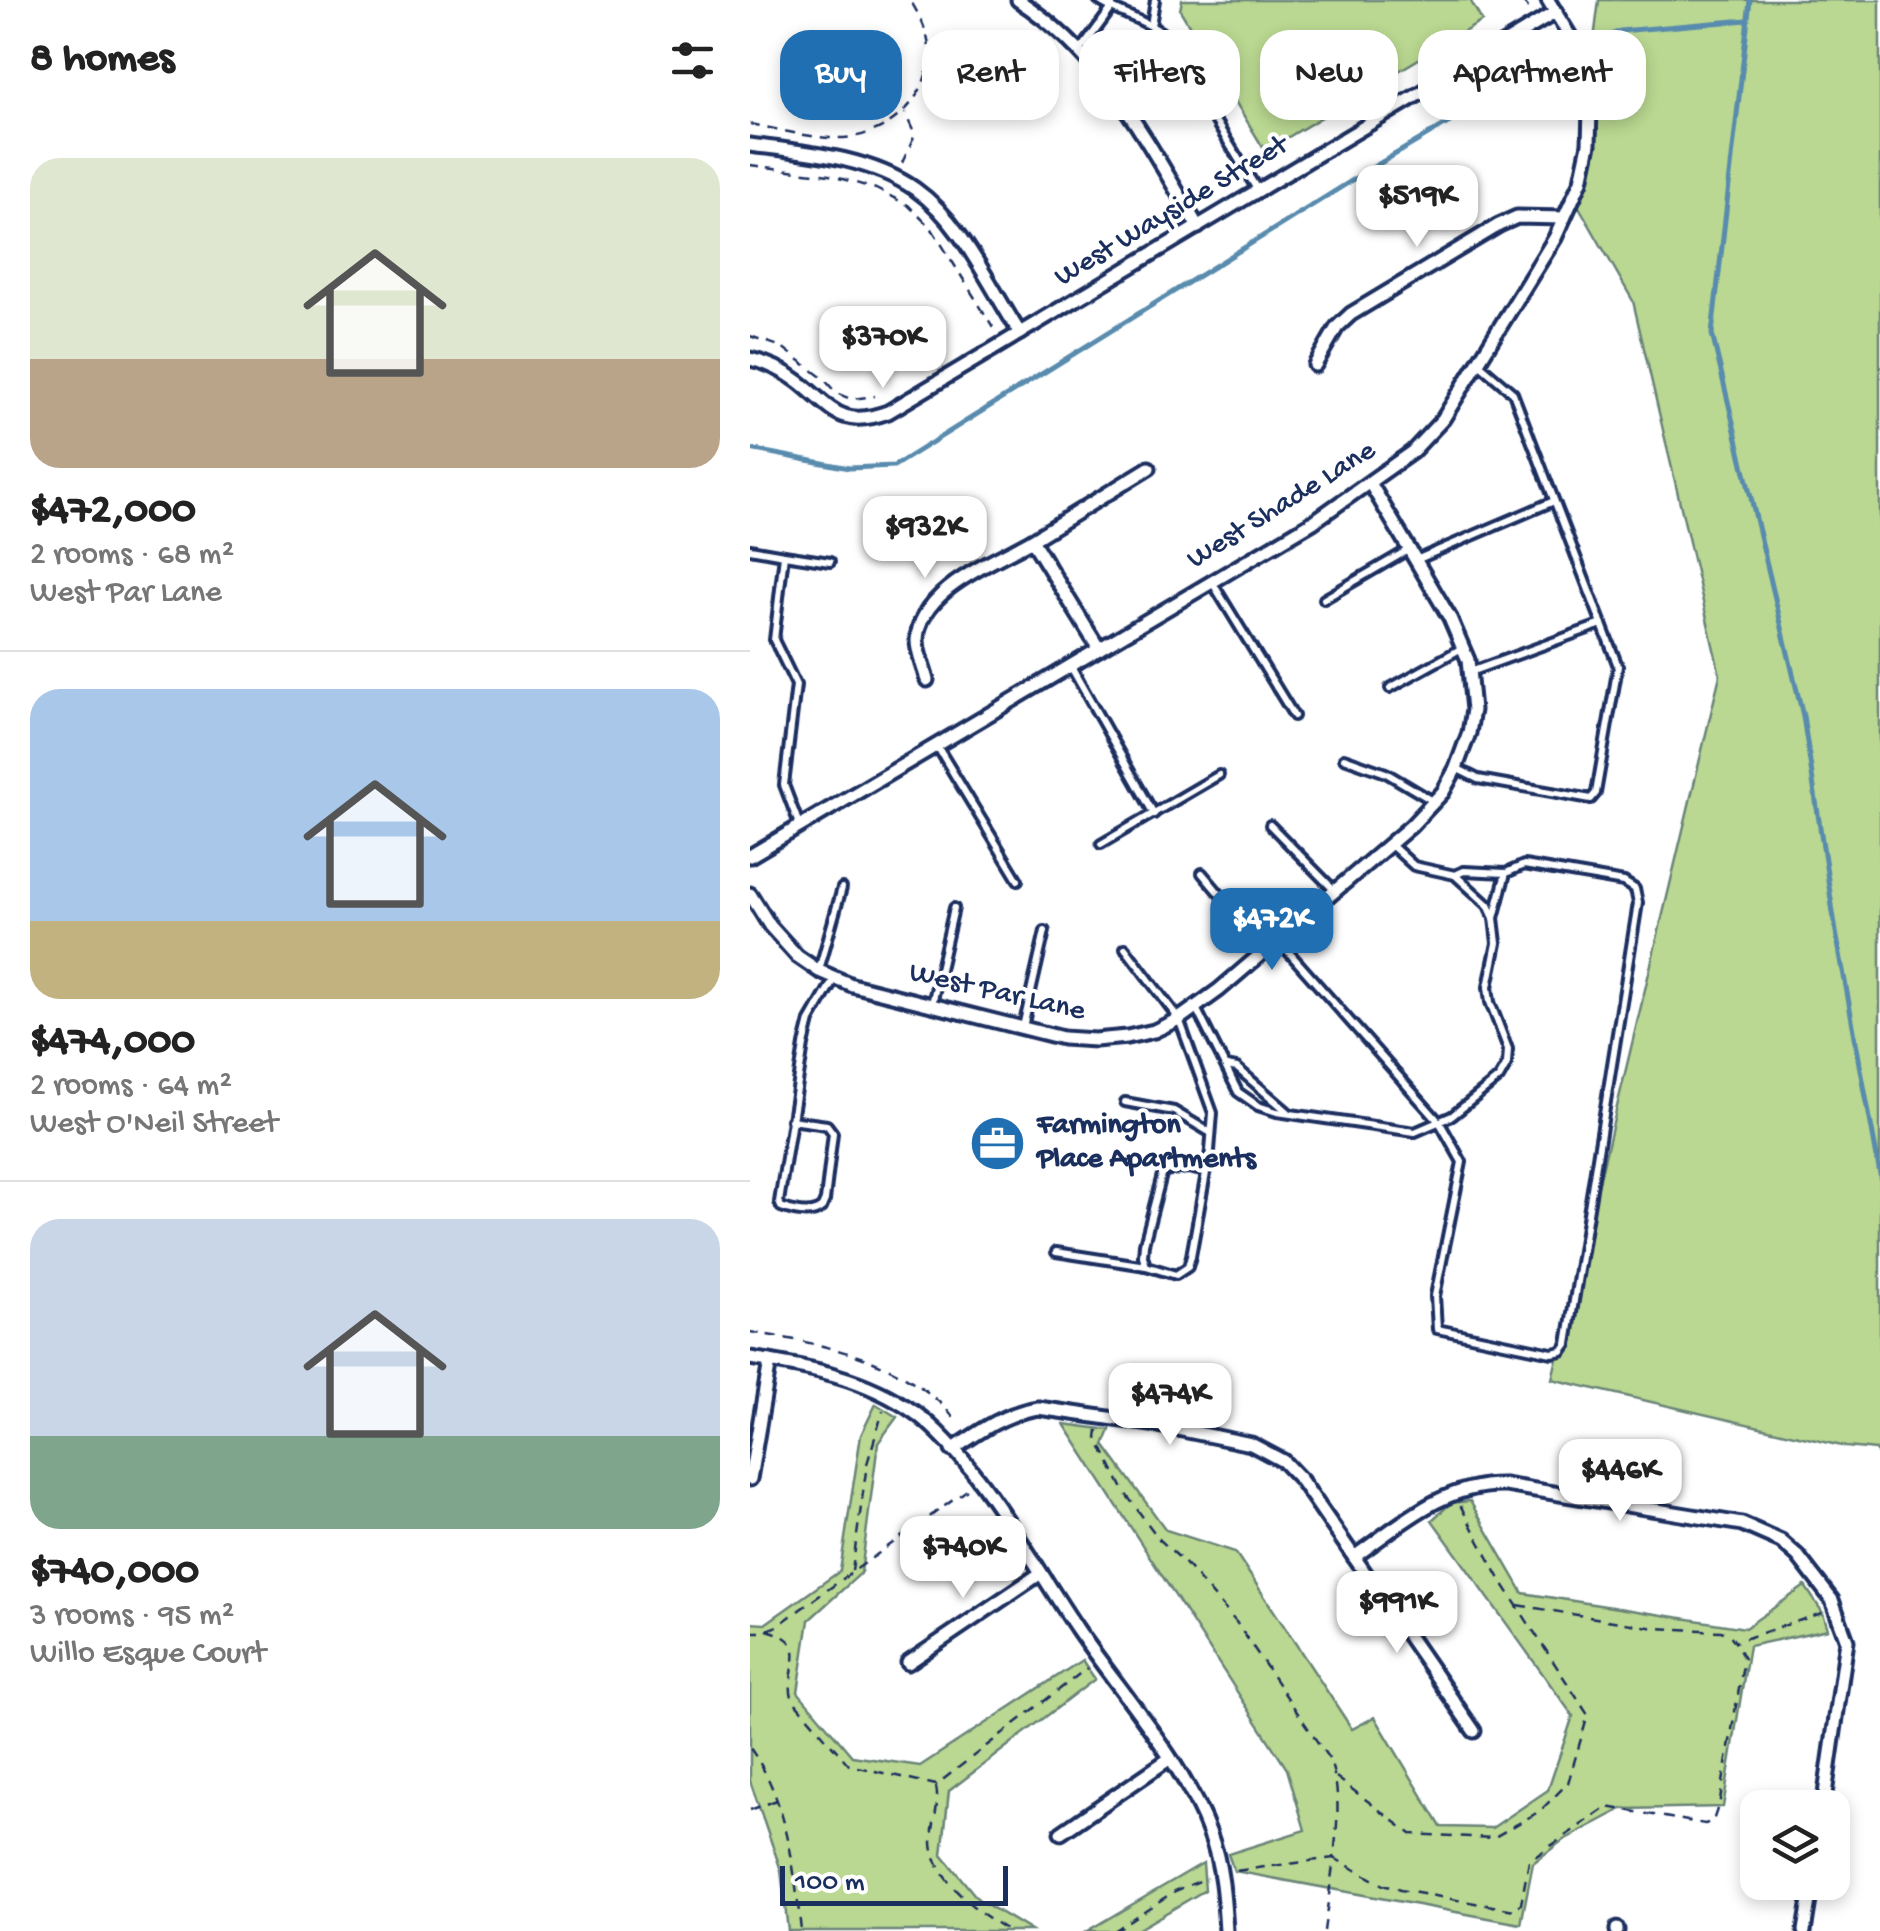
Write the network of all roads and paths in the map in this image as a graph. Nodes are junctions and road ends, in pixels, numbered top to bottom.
1 (910, 0) edge
2 (1018, 0) edge
3 (1098, 0) edge
4 (1156, 0) edge
5 (1522, 0) edge
6 (1548, 0) edge
7 (1112, 5) edge
8 (1530, 9) dead end
9 (1556, 12) junction
10 (1152, 26) junction
11 (1095, 30) edge
12 (1079, 48) edge
13 (904, 111) junction
14 (1132, 120) edge
15 (750, 124) edge
16 (750, 145) edge
17 (902, 162) dead end
18 (750, 165) edge
19 (1258, 191) junction
20 (1564, 218) junction
21 (1198, 226) junction
22 (993, 327) dead end
23 (1020, 333) junction
24 (750, 336) edge
25 (750, 359) edge
26 (1316, 364) dead end
27 (1479, 364) junction
28 (874, 396) dead end
29 (1149, 468) dead end
30 (1370, 483) junction
31 (1554, 502) junction
32 (1032, 540) junction
33 (750, 549) edge
34 (784, 555) junction
35 (1412, 555) junction
36 (830, 562) dead end
37 (1212, 581) junction
38 (1324, 599) dead end
39 (1602, 624) junction
40 (1463, 647) junction
41 (1099, 649) junction
42 (1070, 666) junction
43 (1470, 672) junction
44 (927, 680) dead end
45 (1390, 688) dead end
46 (1294, 716) dead end
47 (938, 746) junction
48 (1344, 758) dead end
49 (1456, 768) junction
50 (1219, 775) dead end
51 (1434, 801) junction
52 (1154, 814) junction
53 (1270, 825) dead end
54 (800, 828) junction
55 (1101, 844) dead end
56 (1390, 844) junction
57 (750, 856) edge
58 (1202, 873) dead end
59 (1506, 874) junction
60 (1455, 875) junction
61 (1018, 880) dead end
62 (842, 888) dead end
63 (1336, 892) junction
64 (750, 894) edge
65 (954, 908) dead end
66 (1494, 918) junction
67 (1045, 932) dead end
68 (1278, 940) junction
69 (1125, 948) dead end
70 (1267, 950) junction
71 (819, 971) junction
72 (835, 978) junction
73 (932, 1005) junction
74 (1196, 1007) junction
75 (1180, 1020) junction
76 (1022, 1028) junction
77 (1226, 1066) junction
78 (1125, 1102) dead end
79 (1290, 1114) junction
80 (791, 1120) junction
81 (1440, 1123) junction
82 (1211, 1132) junction
83 (1206, 1172) junction
84 (1056, 1252) dead end
85 (1146, 1266) junction
86 (750, 1332) edge
87 (750, 1358) edge
88 (770, 1361) junction
89 (883, 1411) dead end
90 (956, 1421) dead end
91 (1098, 1427) dead end
92 (952, 1450) junction
93 (750, 1479) edge
94 (967, 1490) dead end
95 (1459, 1503) dead end
96 (1354, 1557) junction
97 (852, 1573) junction
98 (1041, 1573) junction
99 (1516, 1605) junction
100 (1822, 1613) dead end
101 (767, 1630) junction
102 (750, 1632) edge
103 (1735, 1642) junction
104 (908, 1663) dead end
105 (1087, 1668) dead end
106 (1474, 1731) dead end
107 (750, 1748) edge
108 (1169, 1759) junction
109 (1335, 1776) junction
110 (936, 1785) junction
111 (1827, 1790) edge
112 (779, 1800) junction
113 (750, 1810) edge
114 (1061, 1833) dead end
115 (1334, 1858) junction
116 (1221, 1874) junction
117 (1809, 1900) edge
118 (802, 1931) edge
119 (1009, 1931) edge
120 (1114, 1931) edge
121 (1226, 1931) edge
122 (1324, 1931) edge
123 (1804, 1931) edge

1 - 13 path
2 - 12 street
3 - 7 lane
4 - 10 lane
5 - 8 path
6 - 9 street, West Shade Lane
7 - 10 lane
7 - 11 lane
9 - 19 street, West Wayside Street
9 - 20 street, West Shade Lane
10 - 19 lane
13 - 15 path
13 - 17 path
14 - 21 street
16 - 23 street
18 - 22 path
19 - 21 street, West Wayside Street
20 - 26 street
20 - 27 street, West Shade Lane
21 - 23 street, West Wayside Street
23 - 25 street, West Wayside Street
24 - 28 path
27 - 30 street, West Shade Lane
27 - 31 lane
29 - 32 street
30 - 35 street, West Par Lane
30 - 37 street, West Shade Lane
31 - 35 lane
31 - 39 lane
32 - 41 street
32 - 44 street
33 - 34 lane
34 - 36 lane
34 - 54 lane
35 - 38 lane
35 - 40 street, West Par Lane
37 - 41 street, West Shade Lane
37 - 46 lane
39 - 43 lane
39 - 49 lane
40 - 43 street, West Par Lane
40 - 45 lane
41 - 42 street, West Shade Lane
42 - 47 street, West Shade Lane
42 - 52 lane
43 - 49 street, West Par Lane
47 - 54 street, West Shade Lane
47 - 61 lane
48 - 51 lane
49 - 51 street, West Par Lane
50 - 52 lane
51 - 56 street, West Par Lane
52 - 55 lane
53 - 63 lane
54 - 57 street, West Shade Lane
56 - 60 lane
56 - 63 street, West Par Lane
58 - 70 lane
59 - 60 lane
59 - 66 lane
59 - 81 lane
60 - 66 lane
62 - 71 lane
63 - 68 street, West Par Lane
64 - 71 street, West Par Lane
65 - 73 lane
66 - 81 lane
67 - 76 lane
68 - 70 street, West Par Lane
68 - 81 lane
69 - 75 lane
70 - 74 street, West Par Lane
71 - 72 street, West Par Lane
72 - 73 street, West Par Lane
72 - 80 lane
73 - 76 street, West Par Lane
74 - 75 street, West Par Lane
74 - 77 lane
75 - 76 street, West Par Lane
75 - 82 lane
77 - 79 lane
77 - 79 lane
78 - 82 lane
79 - 81 lane
80 - 80 lane
82 - 83 lane
83 - 85 lane
83 - 85 lane
84 - 85 lane
86 - 90 path
87 - 88 street
88 - 92 street
88 - 93 street
89 - 97 path
91 - 109 path
92 - 96 street
92 - 98 street
94 - 97 path
95 - 99 path
96 - 106 street
96 - 111 street
97 - 101 path
98 - 104 street
98 - 108 street
99 - 103 path
99 - 109 path
100 - 103 path
101 - 102 path
101 - 110 path
103 - 115 path
105 - 110 path
107 - 112 path
108 - 114 street
108 - 116 street
109 - 115 path
110 - 119 path
112 - 113 path
112 - 118 path
115 - 116 path
115 - 122 path
116 - 120 path
116 - 121 street
117 - 123 street

